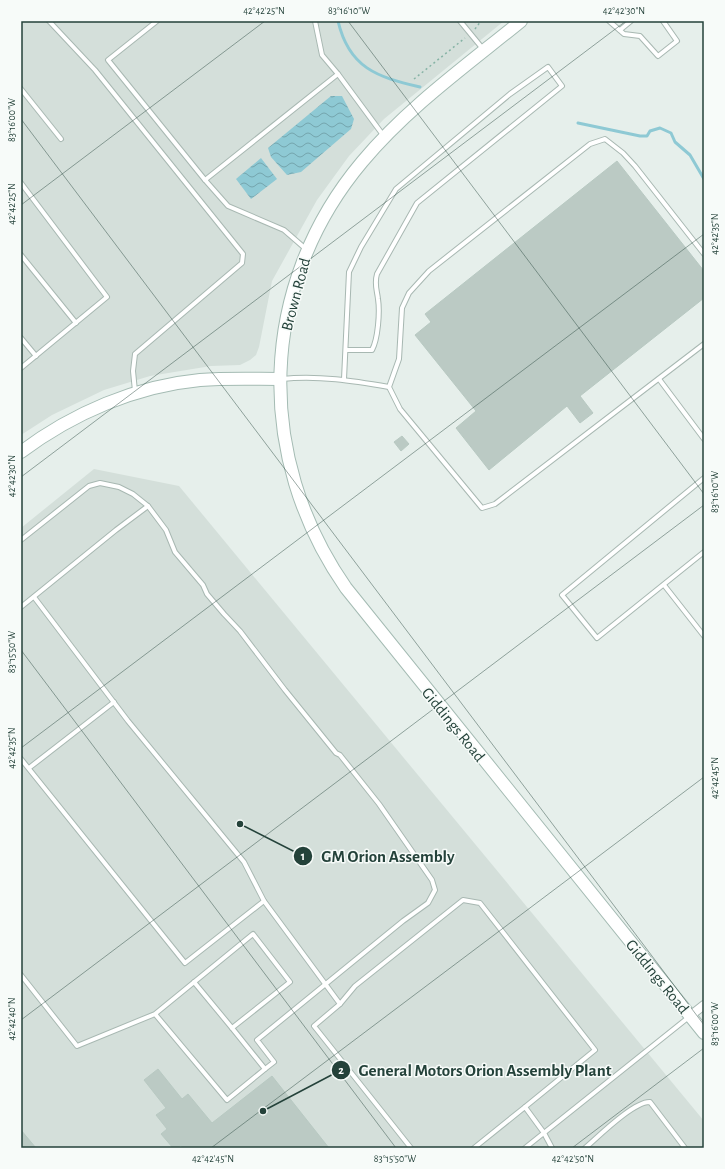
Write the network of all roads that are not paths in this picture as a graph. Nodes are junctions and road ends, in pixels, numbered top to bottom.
1 (49, 21) edge
2 (157, 21) edge
3 (315, 21) edge
4 (460, 21) edge
5 (521, 21) edge
6 (609, 21) edge
7 (631, 21) edge
8 (663, 21) edge
9 (620, 30) junction
10 (484, 51) junction
11 (338, 74) junction
12 (21, 89) edge
13 (385, 137) junction
14 (61, 139) dead end
15 (205, 180) junction
16 (21, 183) edge
17 (307, 250) junction
18 (704, 254) edge
19 (21, 255) edge
20 (76, 323) junction
21 (21, 338) edge
22 (704, 344) edge
23 (346, 350) junction
24 (36, 356) junction
25 (21, 368) edge
26 (280, 379) junction
27 (344, 379) junction
28 (658, 379) junction
29 (389, 387) junction
30 (135, 394) junction
31 (704, 439) edge
32 (21, 452) edge
33 (704, 478) edge
34 (148, 506) junction
35 (21, 540) edge
36 (704, 552) edge
37 (664, 585) junction
38 (34, 597) junction
39 (21, 607) edge
40 (704, 636) edge
41 (114, 702) junction
42 (21, 759) edge
43 (29, 768) junction
44 (264, 902) junction
45 (21, 975) edge
46 (194, 982) junction
47 (325, 984) junction
48 (340, 1004) junction
49 (704, 1005) edge
50 (155, 1014) junction
51 (690, 1016) junction
52 (232, 1028) junction
53 (704, 1034) edge
54 (265, 1069) junction
55 (525, 1108) junction
56 (544, 1133) junction
57 (411, 1148) edge
58 (474, 1148) edge
59 (525, 1148) edge
60 (552, 1148) edge
61 (585, 1148) edge
62 (685, 1148) edge

1 - 30 lane
2 - 15 lane
3 - 11 lane
4 - 10 lane
5 - 10 main road, Brown Road
6 - 9 lane
7 - 9 lane
8 - 9 lane
10 - 13 main road, Brown Road
11 - 13 lane
11 - 15 lane
12 - 14 lane
13 - 17 main road, Brown Road
15 - 17 lane
16 - 20 lane
17 - 26 main road, Brown Road
18 - 29 lane
19 - 20 lane
20 - 24 lane
21 - 24 lane
22 - 28 lane
23 - 23 lane
23 - 27 lane
24 - 25 lane
26 - 27 lane
26 - 30 main road
26 - 51 main road, Giddings Road
27 - 29 lane
28 - 29 lane
28 - 31 lane
30 - 32 main road
33 - 37 lane
34 - 35 lane
34 - 38 lane
34 - 47 lane
36 - 37 lane
37 - 40 lane
38 - 39 lane
38 - 41 lane
41 - 43 lane
41 - 44 lane
42 - 43 lane
43 - 44 lane
44 - 47 lane
45 - 50 lane
46 - 50 lane
46 - 52 lane
46 - 52 lane
47 - 48 lane
47 - 54 lane
48 - 55 lane
48 - 57 lane
49 - 51 street
50 - 54 lane
51 - 53 main road, Giddings Road
51 - 56 lane
52 - 54 lane
55 - 56 lane
55 - 58 lane
56 - 59 lane
56 - 60 lane
61 - 62 lane

